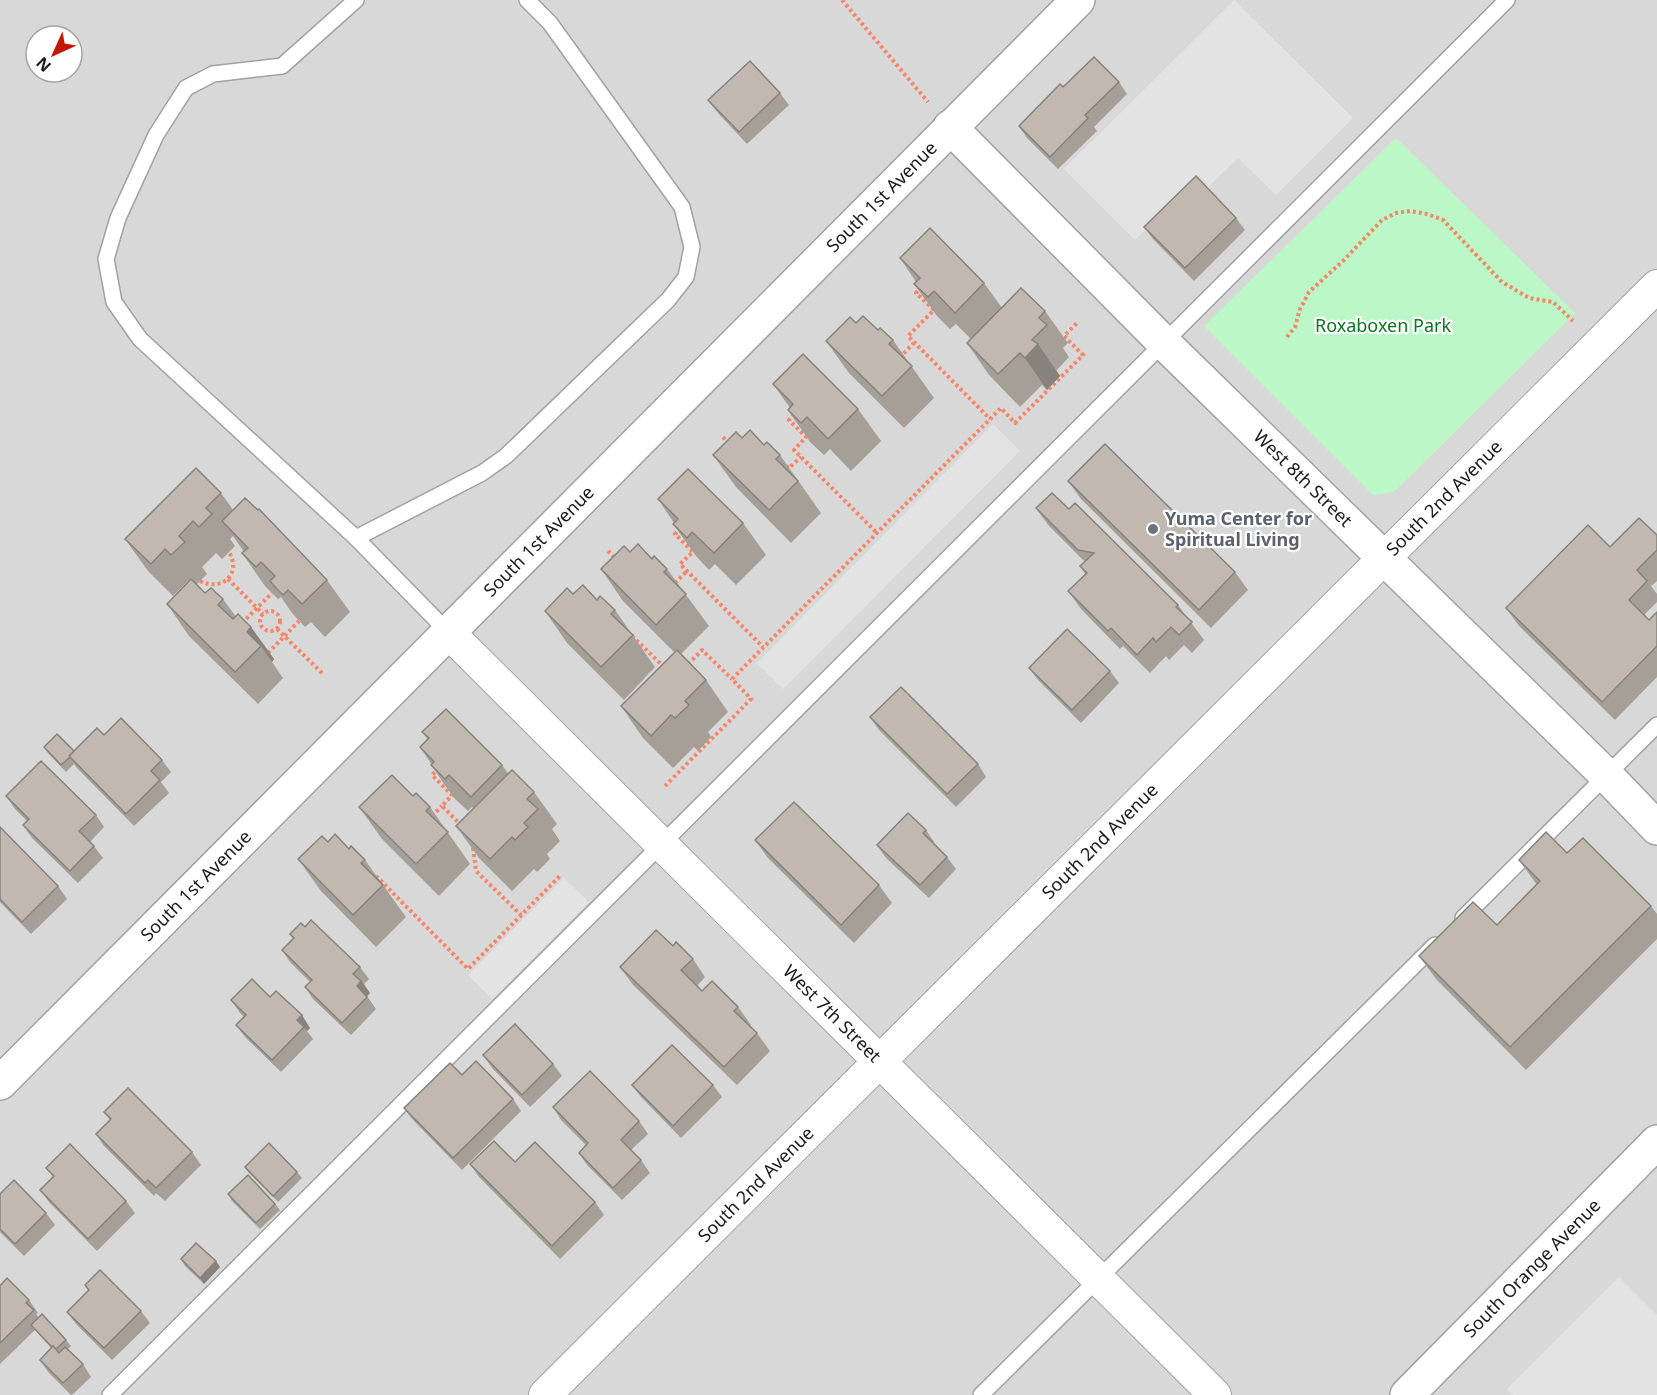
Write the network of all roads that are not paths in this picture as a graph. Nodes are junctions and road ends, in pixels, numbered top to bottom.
1 (356, 0) edge
2 (527, 0) edge
3 (1078, 0) edge
4 (1507, 0) edge
5 (950, 127) junction
6 (1657, 286) edge
7 (1164, 343) junction
8 (356, 538) junction
9 (1385, 559) junction
10 (449, 633) junction
11 (1657, 726) edge
12 (1606, 776) junction
13 (1657, 828) edge
14 (662, 844) junction
15 (880, 1061) junction
16 (0, 1083) edge
17 (1657, 1142) edge
18 (1098, 1278) junction
19 (110, 1395) edge
20 (545, 1395) edge
21 (981, 1395) edge
22 (1215, 1395) edge
23 (1407, 1395) edge

1 - 8 lane
2 - 8 lane
3 - 5 street, South 1st Avenue
4 - 7 lane
5 - 7 street, West 8th Street
5 - 10 street, South 1st Avenue
6 - 9 street, South 2nd Avenue
7 - 9 street, West 8th Street
7 - 14 lane
8 - 10 lane
9 - 12 street, West 8th Street
9 - 15 street, South 2nd Avenue
10 - 14 street, West 7th Street
10 - 16 street, South 1st Avenue
11 - 12 lane
12 - 13 street, West 8th Street
12 - 18 lane
14 - 15 street, West 7th Street
14 - 19 lane
15 - 18 street, West 7th Street
15 - 20 street, South 2nd Avenue
17 - 23 street, South Orange Avenue
18 - 21 lane
18 - 22 street, West 7th Street

